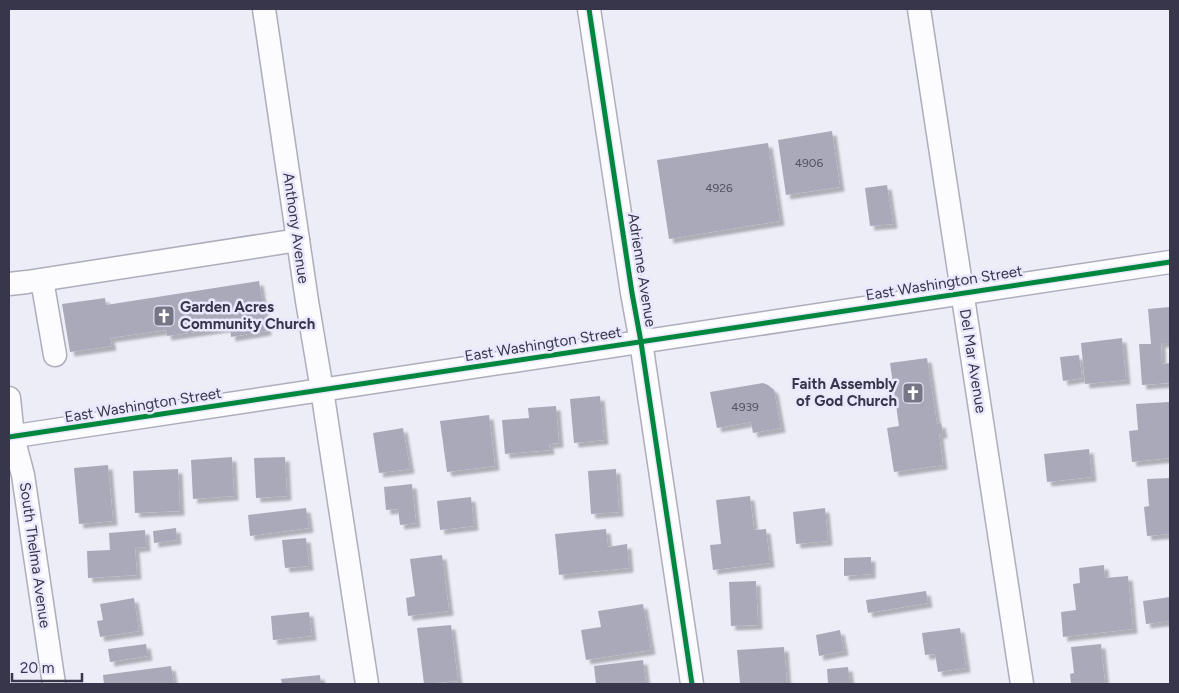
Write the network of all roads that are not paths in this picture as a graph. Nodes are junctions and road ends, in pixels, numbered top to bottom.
1 (264, 9) edge
2 (590, 9) edge
3 (920, 9) edge
4 (298, 240) junction
5 (1170, 262) edge
6 (42, 280) junction
7 (9, 284) edge
8 (963, 293) junction
9 (642, 342) junction
10 (55, 355) dead end
11 (322, 390) junction
12 (9, 398) edge
13 (11, 437) edge
14 (54, 684) edge
15 (366, 684) edge
16 (692, 684) edge
17 (1022, 684) edge

1 - 4 street, Anthony Avenue
2 - 9 street, Adrienne Avenue
3 - 8 street, Del Mar Avenue
4 - 6 street
4 - 11 street, Anthony Avenue
5 - 8 street, East Washington Street
6 - 7 street
6 - 10 street
8 - 9 street, East Washington Street
8 - 17 street, Del Mar Avenue
9 - 11 street, East Washington Street
9 - 16 street, Adrienne Avenue
11 - 13 street, East Washington Street
11 - 15 street, Anthony Avenue
12 - 13 street, South Thelma Avenue
13 - 14 street, South Thelma Avenue

